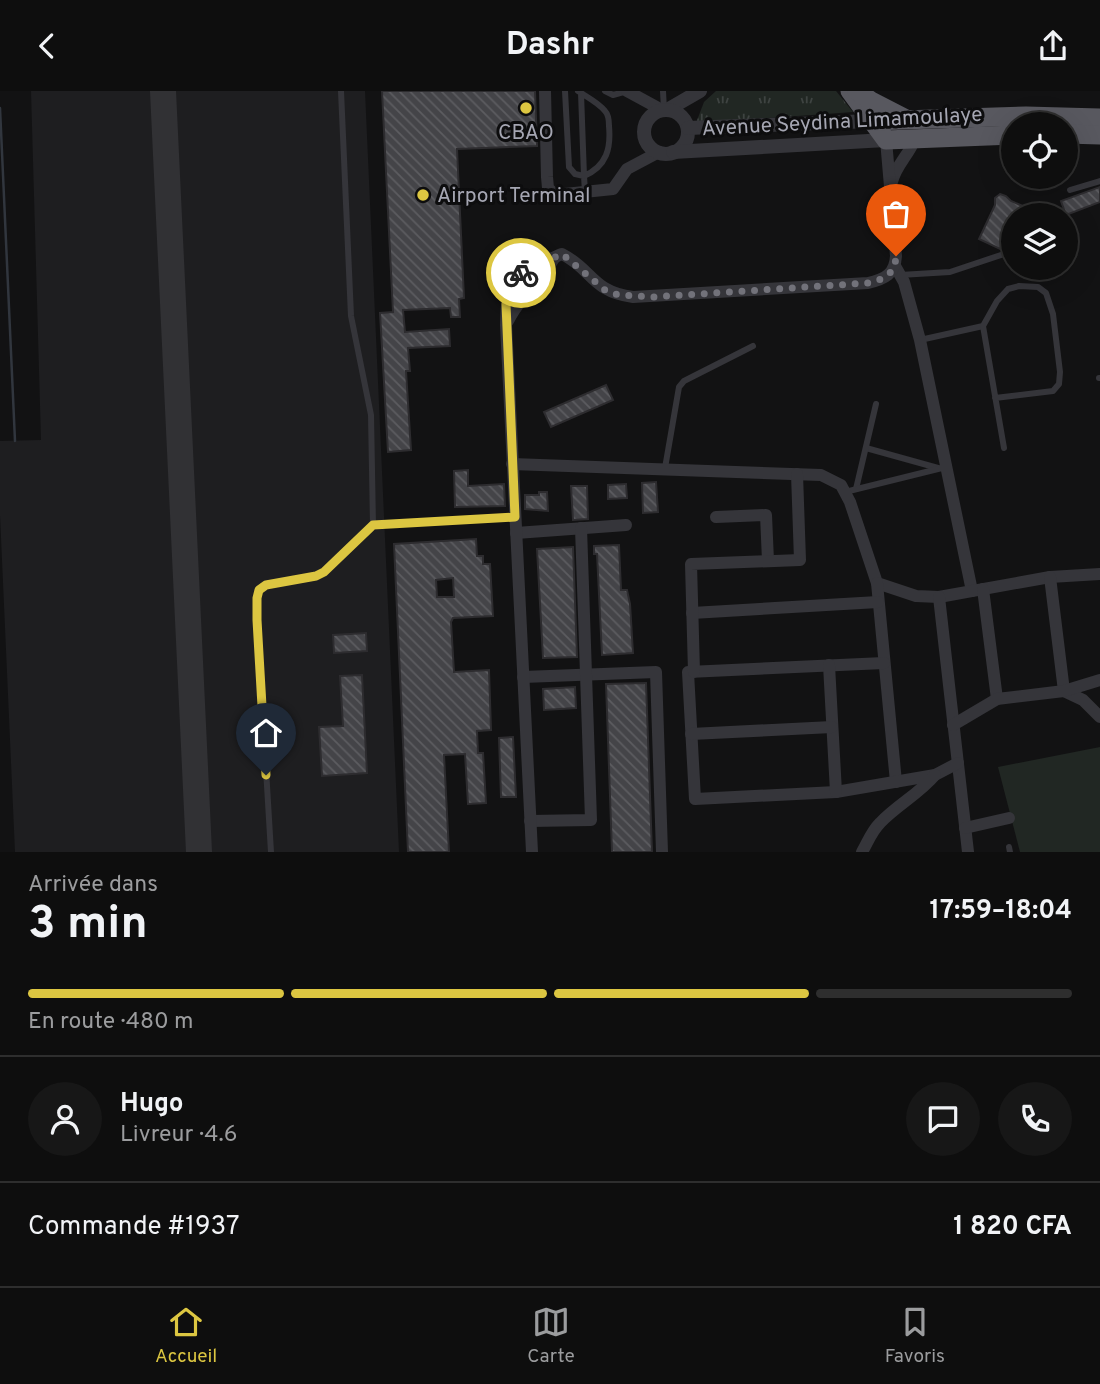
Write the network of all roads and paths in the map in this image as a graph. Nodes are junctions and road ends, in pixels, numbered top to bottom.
1 (341, 91) edge
2 (545, 91) edge
3 (565, 91) edge
4 (605, 91) edge
5 (627, 91) edge
6 (663, 91) edge
7 (699, 91) edge
8 (850, 91) edge
9 (857, 91) edge
10 (579, 92) edge
11 (664, 110) junction
12 (1100, 118) edge
13 (906, 119) junction
14 (871, 121) junction
15 (688, 128) junction
16 (1078, 134) edge
17 (1001, 135) edge
18 (1100, 135) edge
19 (915, 139) junction
20 (886, 140) junction
21 (666, 152) junction
22 (584, 176) junction
23 (1100, 181) edge
24 (890, 190) junction
25 (1070, 190) dead end
26 (585, 192) junction
27 (1001, 255) edge
28 (555, 257) junction
29 (898, 270) junction
30 (506, 325) junction
31 (983, 326) junction
32 (920, 340) junction
33 (753, 346) dead end
34 (996, 398) junction
35 (876, 404) dead end
36 (866, 448) junction
37 (1004, 448) dead end
38 (512, 464) junction
39 (943, 467) junction
40 (665, 468) junction
41 (797, 474) junction
42 (850, 491) junction
43 (515, 517) junction
44 (716, 517) dead end
45 (626, 524) dead end
46 (373, 525) junction
47 (581, 529) junction
48 (516, 533) junction
49 (768, 561) junction
50 (1100, 574) edge
51 (1050, 577) junction
52 (877, 583) junction
53 (977, 590) junction
54 (939, 597) junction
55 (878, 602) junction
56 (692, 613) junction
57 (884, 663) junction
58 (829, 665) junction
59 (694, 672) junction
60 (586, 674) junction
61 (523, 677) junction
62 (1100, 680) edge
63 (1064, 691) junction
64 (997, 699) junction
65 (1100, 717) edge
66 (953, 725) junction
67 (832, 727) junction
68 (691, 734) junction
69 (958, 763) junction
70 (935, 775) junction
71 (896, 782) junction
72 (836, 792) junction
73 (1009, 818) dead end
74 (530, 821) junction
75 (965, 828) junction
76 (271, 852) edge
77 (532, 852) edge
78 (662, 852) edge
79 (862, 852) edge
80 (968, 852) edge

1 - 46 lane
2 - 26 street
3 - 22 lane
4 - 5 lane
5 - 11 street
6 - 11 lane
7 - 11 street
8 - 14 highway
9 - 13 highway
10 - 22 lane
10 - 22 lane
11 - 15 street
11 - 21 street
12 - 13 highway, Avenue Seydina Limamoulaye
13 - 14 highway, Avenue Seydina Limamoulaye
13 - 19 highway
14 - 15 street
14 - 20 highway
15 - 21 street
16 - 18 highway
17 - 19 highway, Avenue Seydina Limamoulaye
19 - 20 highway, Avenue Seydina Limamoulaye
19 - 24 street
20 - 21 street, Avenue Seydina Limamoulaye
20 - 24 street
21 - 26 street
22 - 26 lane
23 - 25 lane
24 - 29 street
27 - 29 lane
28 - 29 street
28 - 30 street
28 - 30 street
29 - 32 street
30 - 38 street
31 - 32 lane
31 - 34 lane
31 - 34 lane
32 - 39 street
33 - 40 lane
34 - 37 lane
35 - 36 lane
36 - 39 lane
36 - 42 lane
38 - 40 street
38 - 43 street
39 - 42 lane
39 - 53 street
40 - 41 street
41 - 42 street
41 - 49 street
42 - 52 street
43 - 46 lane
43 - 48 street
44 - 49 street
45 - 47 street
46 - 76 lane
47 - 48 street
47 - 60 street
48 - 61 street
49 - 56 street
50 - 51 street
51 - 53 street
51 - 63 street
52 - 54 street
52 - 55 street
53 - 54 street
53 - 64 street
54 - 66 street
55 - 56 street
55 - 57 street
56 - 59 street
57 - 58 street
57 - 71 street
58 - 59 street
58 - 67 street
59 - 68 street
60 - 61 street
60 - 74 street
60 - 78 street
61 - 74 street
62 - 63 street
63 - 64 street
63 - 65 street
64 - 66 street
66 - 69 street
67 - 68 street
67 - 72 street
68 - 72 street
69 - 70 street
69 - 75 street
70 - 71 street
70 - 79 street
71 - 72 street
73 - 75 street
74 - 77 street
75 - 80 street

